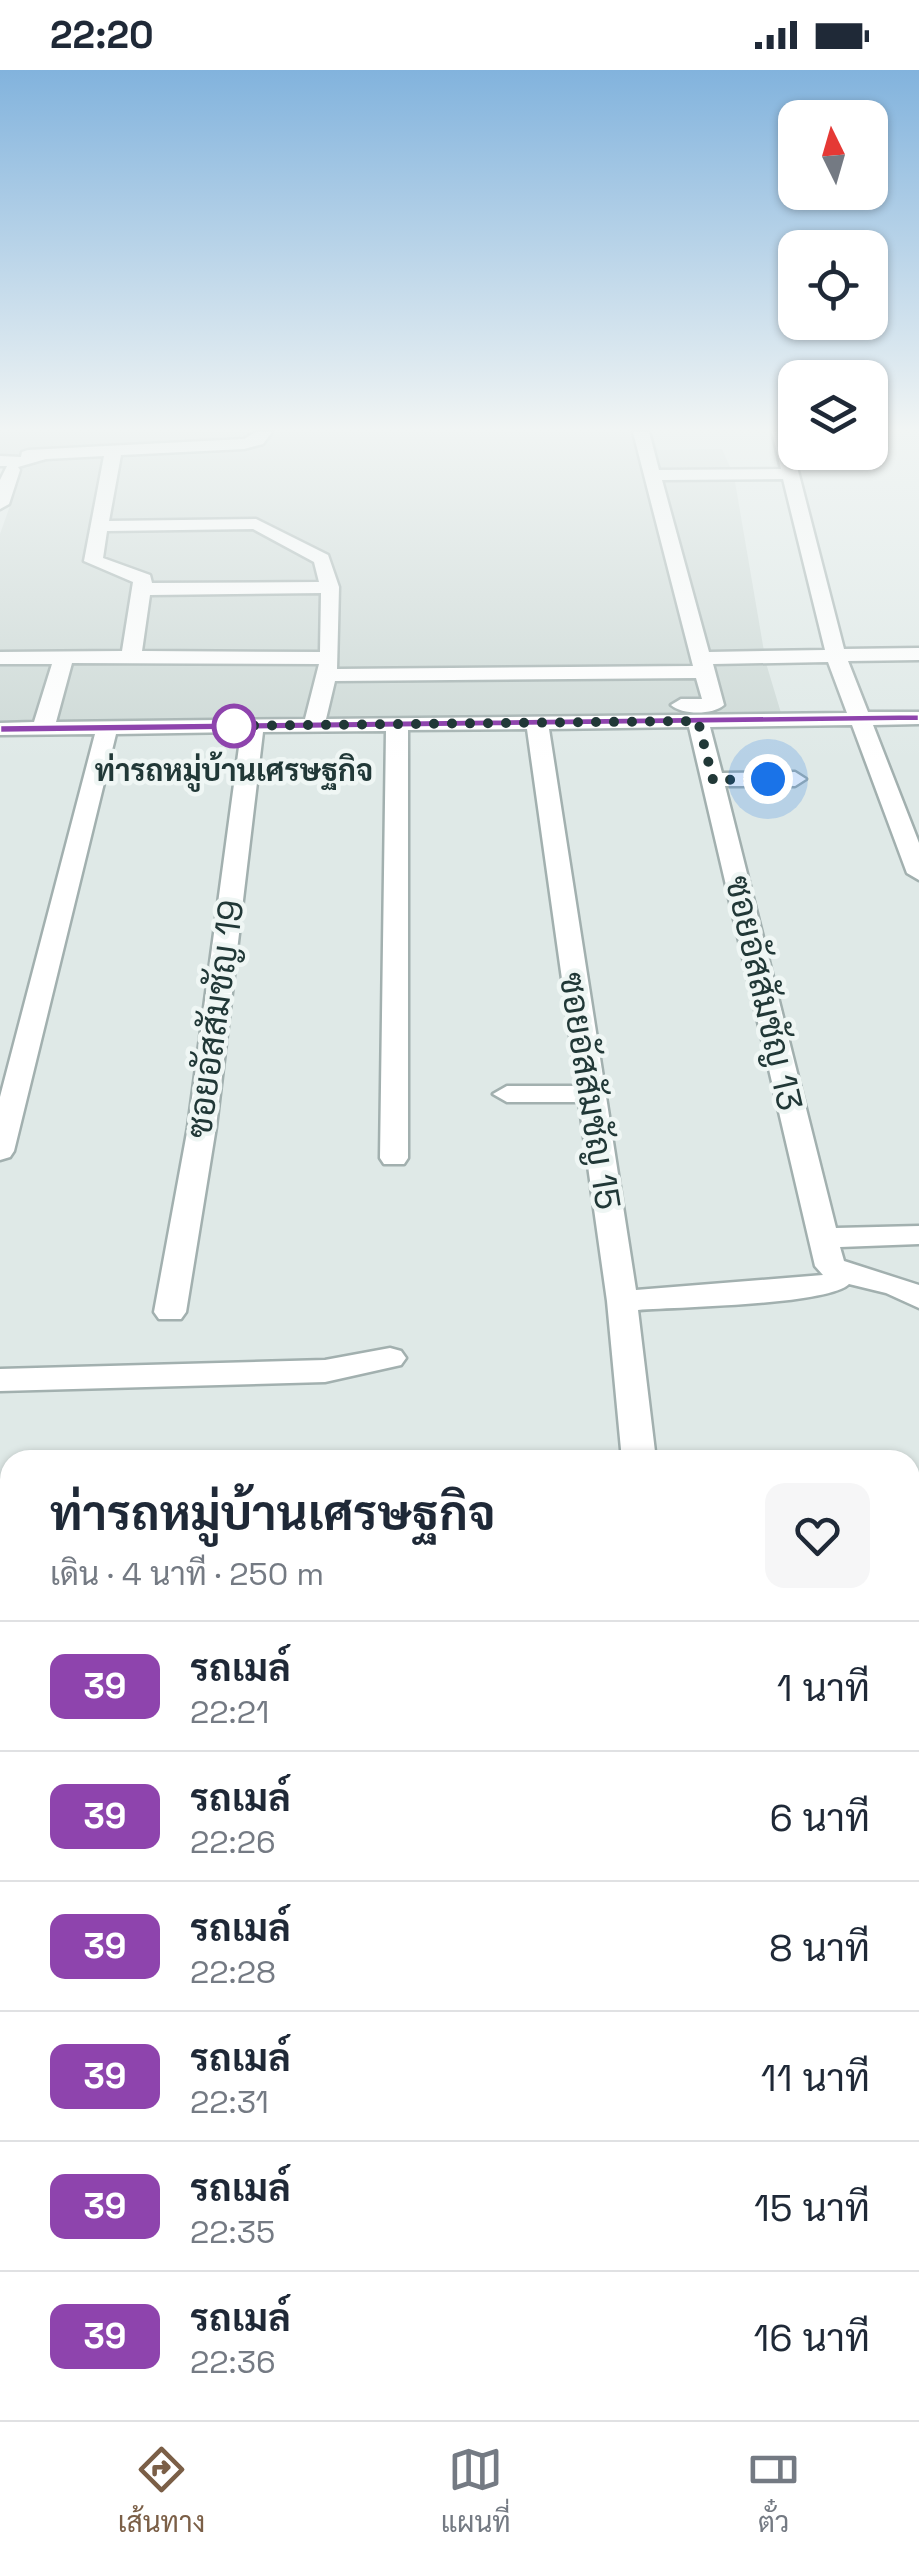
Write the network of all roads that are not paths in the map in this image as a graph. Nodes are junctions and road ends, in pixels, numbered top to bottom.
1 (96, 542) edge
2 (289, 542) edge
3 (669, 542) edge
4 (809, 542) edge
5 (330, 587) junction
6 (143, 589) junction
7 (919, 654) edge
8 (836, 656) junction
9 (131, 657) junction
10 (0, 658) edge
11 (64, 658) junction
12 (702, 665) junction
13 (328, 666) junction
14 (520, 703) junction
15 (316, 716) junction
16 (711, 716) junction
17 (919, 718) edge
18 (861, 719) junction
19 (397, 724) junction
20 (253, 726) junction
21 (107, 728) junction
22 (0, 729) edge
23 (43, 729) junction
24 (795, 779) dead end
25 (713, 780) junction
26 (919, 873) edge
27 (507, 1094) dead end
28 (589, 1094) junction
29 (0, 1152) edge
30 (394, 1158) dead end
31 (919, 1236) edge
32 (832, 1259) junction
33 (919, 1299) edge
34 (622, 1301) junction
35 (170, 1312) dead end
36 (390, 1358) dead end
37 (0, 1380) edge
38 (637, 1450) edge

1 - 6 street
2 - 5 street
3 - 12 street, ซอยอัสสัมชัญ 13
4 - 8 street
5 - 6 street
5 - 13 street
6 - 9 street
7 - 8 street
8 - 12 street
8 - 18 street
9 - 11 street
9 - 13 street
10 - 11 street
11 - 23 street
12 - 14 street
12 - 16 street, ซอยอัสสัมชัญ 13
13 - 14 street
13 - 15 street
14 - 15 street
14 - 16 street
14 - 19 street
14 - 28 street, ซอยอัสสัมชัญ 15
15 - 19 street
15 - 20 street
16 - 18 street
16 - 25 street, ซอยอัสสัมชัญ 13
17 - 18 street
18 - 26 street
19 - 30 street
20 - 21 street
20 - 35 street, ซอยอัสสัมชัญ 19
21 - 23 street
21 - 29 street
22 - 23 street
24 - 25 street
25 - 32 street, ซอยอัสสัมชัญ 13
27 - 28 street
28 - 34 street, ซอยอัสสัมชัญ 15
31 - 32 street
32 - 33 street
32 - 34 street
34 - 38 street, ซอยอัสสัมชัญ 15
36 - 37 street

